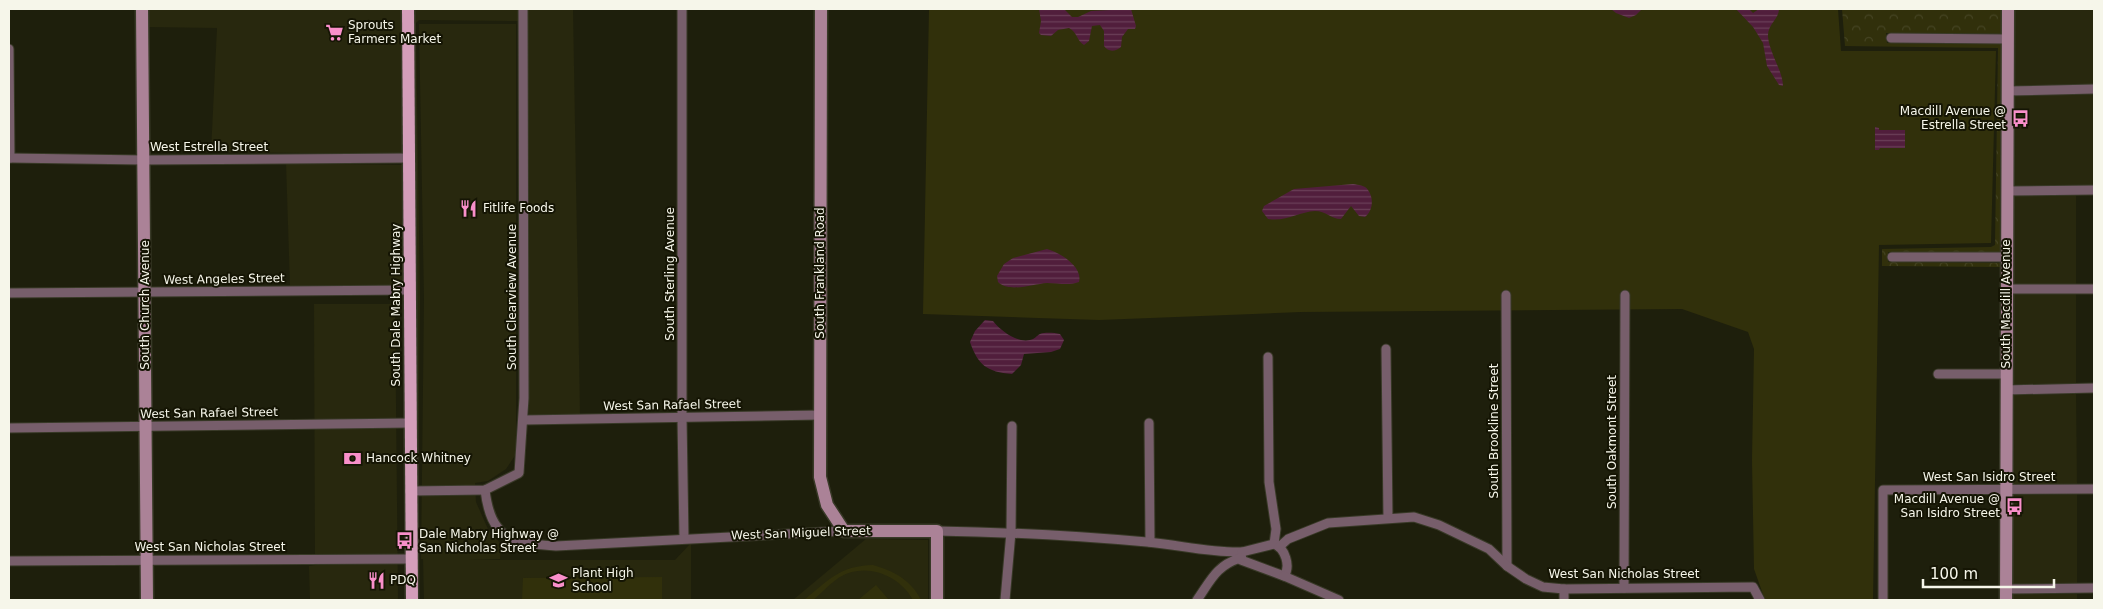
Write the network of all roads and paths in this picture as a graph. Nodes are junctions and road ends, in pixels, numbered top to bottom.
1 (142, 9) edge
2 (408, 9) edge
3 (523, 9) edge
4 (682, 9) edge
5 (821, 9) edge
6 (2008, 9) edge
7 (1891, 38) dead end
8 (2007, 39) junction
9 (9, 49) edge
10 (2094, 89) edge
11 (2007, 91) junction
12 (9, 158) edge
13 (409, 158) junction
14 (143, 160) junction
15 (2094, 190) edge
16 (2007, 191) junction
17 (1892, 257) dead end
18 (2006, 257) junction
19 (2007, 289) junction
20 (2094, 289) edge
21 (410, 290) junction
22 (144, 292) junction
23 (9, 293) edge
24 (1506, 295) dead end
25 (1625, 295) dead end
26 (1386, 349) dead end
27 (1268, 357) dead end
28 (1938, 374) dead end
29 (2006, 374) junction
30 (2094, 388) edge
31 (2006, 390) junction
32 (820, 415) junction
33 (682, 418) junction
34 (524, 420) junction
35 (410, 423) junction
36 (1149, 423) dead end
37 (145, 426) junction
38 (1012, 426) dead end
39 (9, 428) edge
40 (2094, 489) edge
41 (484, 490) junction
42 (2006, 490) junction
43 (410, 491) junction
44 (1388, 518) junction
45 (844, 530) junction
46 (937, 531) junction
47 (1011, 532) junction
48 (684, 538) junction
49 (1150, 542) junction
50 (1277, 546) junction
51 (1241, 555) junction
52 (146, 559) junction
53 (411, 559) junction
54 (9, 560) edge
55 (1507, 566) junction
56 (1284, 576) junction
57 (1624, 588) junction
58 (2094, 588) edge
59 (1564, 589) junction
60 (2006, 595) edge
61 (147, 600) edge
62 (412, 600) edge
63 (937, 600) edge
64 (1005, 600) edge
65 (1197, 600) edge
66 (1339, 600) edge
67 (1564, 600) edge
68 (1760, 600) edge
69 (1883, 600) edge

1 - 14 street, South Church Avenue
2 - 13 main road, South Dale Mabry Highway
3 - 34 street, South Clearview Avenue
4 - 33 street, South Sterling Avenue
5 - 32 street, South Frankland Road
6 - 8 street, South Macdill Avenue
7 - 8 street
8 - 11 street, South Macdill Avenue
9 - 12 street
10 - 11 street
11 - 16 street, South Macdill Avenue
12 - 14 street, West Estrella Street
13 - 14 street, West Estrella Street
13 - 21 main road, South Dale Mabry Highway
14 - 22 street, South Church Avenue
15 - 16 street
16 - 18 street, South Macdill Avenue
17 - 18 street
18 - 19 street, South Macdill Avenue
19 - 20 street
19 - 29 street, South Macdill Avenue
21 - 22 street, West Angeles Street
21 - 35 main road, South Dale Mabry Highway
22 - 23 street, West Angeles Street
22 - 37 street, South Church Avenue
24 - 55 street, South Brookline Street
25 - 57 street, South Oakmont Street
26 - 44 street
27 - 50 street
28 - 29 street
29 - 31 street, South Macdill Avenue
30 - 31 street
31 - 42 street, South Macdill Avenue
32 - 33 street, West San Rafael Street
32 - 45 street, South Frankland Road
33 - 34 street, West San Rafael Street
33 - 48 street, South Sterling Avenue
34 - 41 street, South Clearview Avenue
35 - 37 street, West San Rafael Street
35 - 43 main road, South Dale Mabry Highway
36 - 49 street
37 - 39 street, West San Rafael Street
37 - 52 street, South Church Avenue
38 - 47 street
40 - 42 street, West San Isidro Street
41 - 43 street, South Clearview Avenue
41 - 48 street, West San Miguel Street
42 - 60 street, South Macdill Avenue
42 - 69 street, West San Isidro Street
43 - 53 main road, South Dale Mabry Highway
44 - 50 street, West San Nicholas Street
44 - 55 street, West San Nicholas Street
45 - 46 street, West San Miguel Street
45 - 48 street, West San Miguel Street
46 - 47 street, West San Miguel Street
46 - 63 street
47 - 49 street, West San Miguel Street
47 - 64 street
49 - 51 street
50 - 51 street, West San Nicholas Street
50 - 56 street
51 - 56 street
51 - 65 street
52 - 53 street, West San Nicholas Street
52 - 54 street, West San Nicholas Street
52 - 61 street, South Church Avenue
53 - 62 main road, South Dale Mabry Highway
55 - 59 street, West San Nicholas Street
56 - 66 street
57 - 59 street, West San Nicholas Street
57 - 68 street, West San Nicholas Street
58 - 60 street
59 - 67 street

